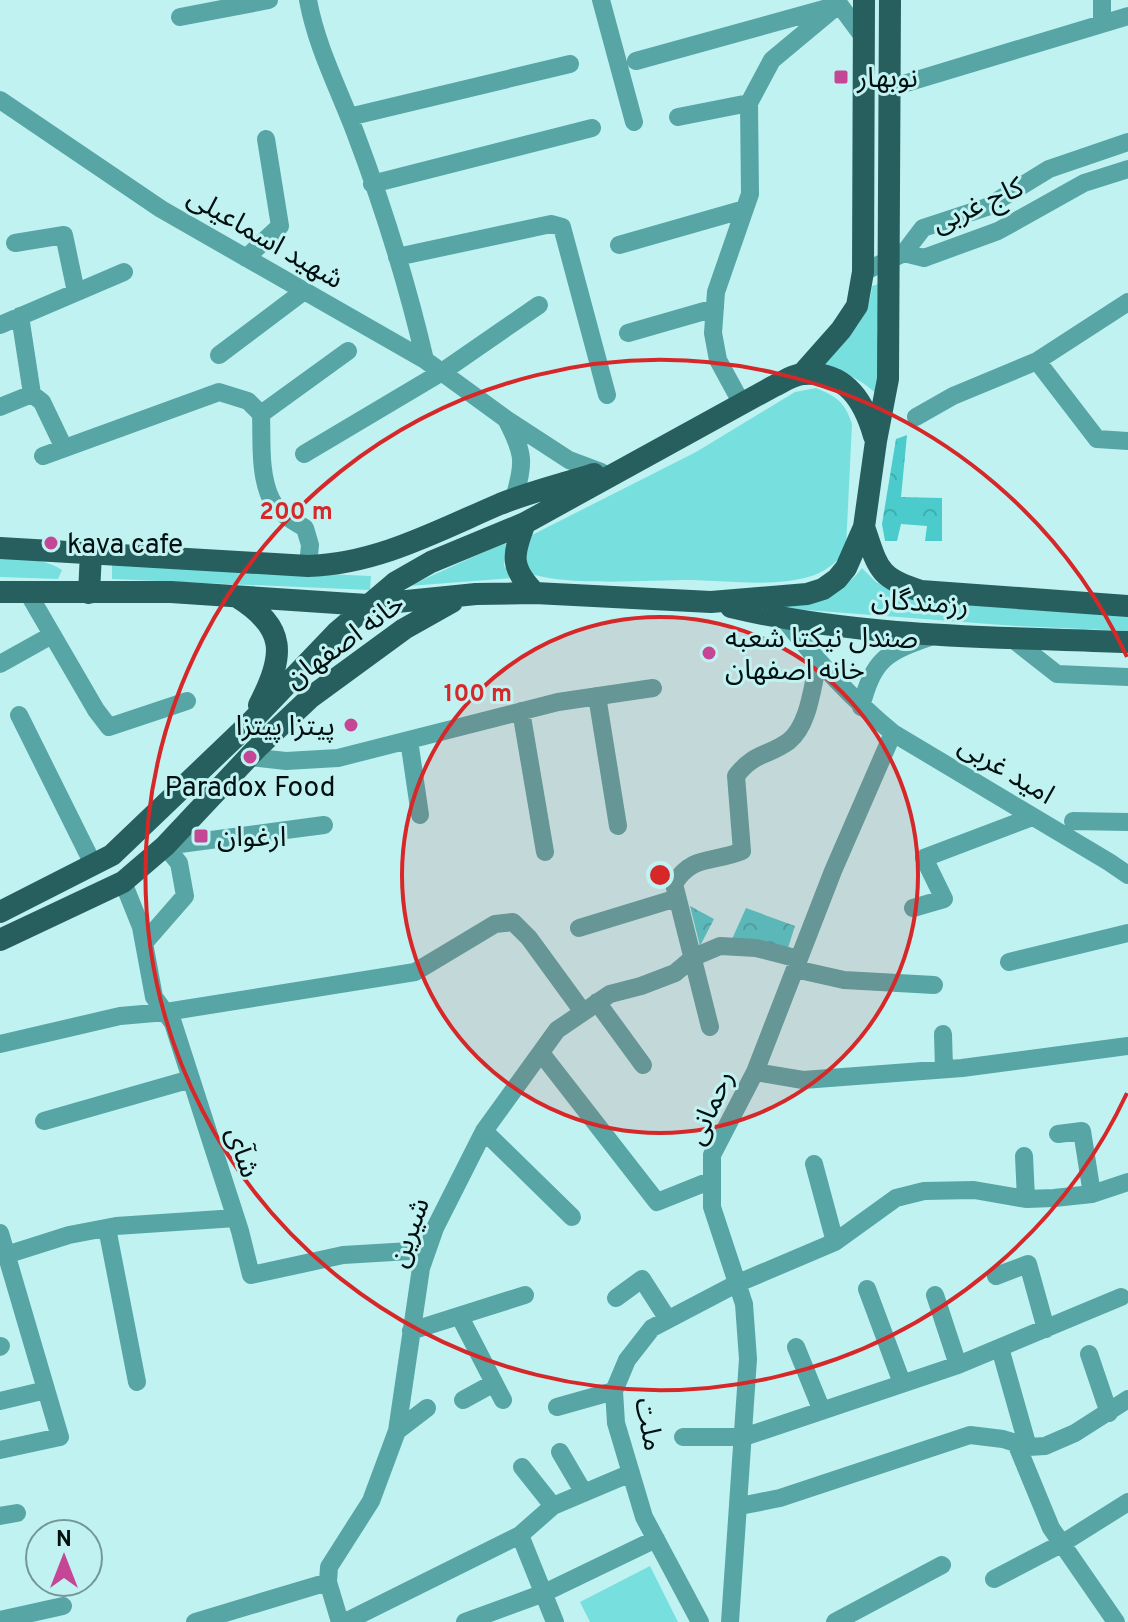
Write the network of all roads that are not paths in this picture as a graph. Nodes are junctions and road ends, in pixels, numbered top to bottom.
1 (269, 0) edge
2 (308, 0) edge
3 (601, 0) edge
4 (864, 0) edge
5 (890, 0) edge
6 (1102, 0) edge
7 (837, 2) edge
8 (1128, 16) edge
9 (180, 17) dead end
10 (1102, 24) junction
11 (864, 38) junction
12 (636, 61) dead end
13 (570, 64) dead end
14 (890, 88) junction
15 (0, 100) edge
16 (749, 103) junction
17 (349, 117) junction
18 (678, 117) dead end
19 (634, 122) dead end
20 (592, 128) dead end
21 (266, 139) dead end
22 (1128, 142) edge
23 (1128, 169) edge
24 (372, 184) junction
25 (745, 209) junction
26 (15, 243) dead end
27 (619, 245) dead end
28 (397, 257) junction
29 (896, 257) junction
30 (246, 258) junction
31 (124, 272) dead end
32 (863, 272) junction
33 (304, 291) junction
34 (76, 292) junction
35 (1128, 302) edge
36 (539, 305) dead end
37 (715, 308) junction
38 (20, 316) junction
39 (0, 325) edge
40 (628, 333) dead end
41 (348, 351) dead end
42 (219, 355) dead end
43 (425, 360) junction
44 (1037, 361) junction
45 (442, 372) junction
46 (802, 374) junction
47 (32, 394) junction
48 (607, 395) dead end
49 (742, 404) junction
50 (0, 407) edge
51 (261, 414) junction
52 (916, 417) dead end
53 (506, 419) junction
54 (876, 441) junction
55 (1128, 441) edge
56 (64, 448) junction
57 (304, 454) dead end
58 (43, 456) dead end
59 (627, 468) junction
60 (601, 472) junction
61 (514, 499) junction
62 (525, 523) junction
63 (864, 527) junction
64 (1, 545) edge
65 (91, 553) junction
66 (308, 566) junction
67 (0, 592) edge
68 (28, 593) junction
69 (89, 593) junction
70 (535, 593) junction
71 (465, 595) junction
72 (236, 596) junction
73 (711, 602) junction
74 (367, 605) junction
75 (1128, 606) edge
76 (785, 620) junction
77 (940, 634) junction
78 (52, 635) junction
79 (1010, 637) junction
80 (1128, 642) edge
81 (818, 663) junction
82 (0, 664) edge
83 (1128, 677) edge
84 (653, 688) dead end
85 (597, 696) junction
86 (187, 701) dead end
87 (861, 707) junction
88 (521, 711) junction
89 (19, 715) dead end
90 (248, 725) junction
91 (893, 733) junction
92 (409, 740) junction
93 (249, 757) junction
94 (420, 815) dead end
95 (1032, 817) junction
96 (1073, 821) dead end
97 (1128, 822) edge
98 (324, 825) dead end
99 (618, 826) dead end
100 (165, 846) junction
101 (545, 852) dead end
102 (94, 866) junction
103 (1128, 875) edge
104 (123, 882) junction
105 (677, 898) junction
106 (913, 908) dead end
107 (0, 912) edge
108 (579, 928) dead end
109 (1128, 933) edge
110 (0, 940) edge
111 (144, 943) junction
112 (694, 957) junction
113 (1009, 962) dead end
114 (797, 964) junction
115 (934, 985) dead end
116 (590, 1007) junction
117 (166, 1012) junction
118 (710, 1027) dead end
119 (943, 1034) dead end
120 (0, 1044) edge
121 (1128, 1046) edge
122 (541, 1053) junction
123 (643, 1065) dead end
124 (944, 1069) junction
125 (755, 1072) junction
126 (191, 1079) junction
127 (44, 1121) dead end
128 (484, 1131) junction
129 (1058, 1134) dead end
130 (1024, 1156) dead end
131 (814, 1164) dead end
132 (712, 1180) junction
133 (1128, 1182) edge
134 (1092, 1194) junction
135 (1026, 1199) junction
136 (572, 1217) dead end
137 (236, 1218) junction
138 (107, 1228) junction
139 (0, 1233) edge
140 (835, 1242) junction
141 (427, 1250) junction
142 (6, 1255) junction
143 (996, 1276) dead end
144 (736, 1284) junction
145 (867, 1289) dead end
146 (8, 1291) edge
147 (525, 1295) dead end
148 (935, 1295) dead end
149 (1121, 1297) dead end
150 (616, 1298) dead end
151 (460, 1317) junction
152 (667, 1318) junction
153 (1046, 1329) junction
154 (411, 1331) junction
155 (796, 1347) dead end
156 (1000, 1348) junction
157 (1089, 1354) dead end
158 (958, 1365) junction
159 (137, 1382) dead end
160 (494, 1383) junction
161 (902, 1383) junction
162 (46, 1390) junction
163 (614, 1391) junction
164 (1128, 1399) edge
165 (463, 1400) dead end
166 (503, 1400) dead end
167 (0, 1401) edge
168 (557, 1407) dead end
169 (427, 1408) dead end
170 (822, 1411) junction
171 (1109, 1413) junction
172 (397, 1431) junction
173 (683, 1437) dead end
174 (744, 1437) junction
175 (1022, 1445) junction
176 (0, 1450) edge
177 (560, 1452) dead end
178 (522, 1467) dead end
179 (631, 1473) junction
180 (584, 1493) junction
181 (1128, 1502) edge
182 (553, 1506) junction
183 (740, 1506) junction
184 (520, 1535) junction
185 (656, 1539) junction
186 (1063, 1543) junction
187 (942, 1565) dead end
188 (994, 1579) dead end
189 (328, 1582) junction
190 (544, 1593) junction
191 (63, 1606) dead end
192 (0, 1620) edge
193 (195, 1622) edge
194 (343, 1622) edge
195 (465, 1622) edge
196 (555, 1622) edge
197 (700, 1622) edge
198 (730, 1622) edge
199 (835, 1622) edge
200 (1116, 1622) edge

1 - 9 street
2 - 17 street
3 - 19 street
4 - 11 main road
5 - 14 main road
6 - 10 street
7 - 11 street
7 - 12 street
7 - 16 street
8 - 10 street
10 - 14 street
11 - 32 main road
13 - 17 street
14 - 29 main road
15 - 30 street, شهید اسماعیلی
16 - 18 street
16 - 25 street
17 - 24 street
20 - 24 street
21 - 30 street
22 - 29 street, کاج غربی
23 - 29 street, کاج غربی
24 - 28 street
25 - 27 street
25 - 37 street
26 - 34 street
28 - 43 street
28 - 48 street
29 - 32 street
29 - 54 main road
30 - 33 street, شهید اسماعیلی
31 - 34 street
32 - 46 main road
33 - 42 street
33 - 43 street, شهید اسماعیلی
34 - 38 street
35 - 44 street
36 - 45 street
37 - 40 street
37 - 49 street
38 - 39 street
38 - 47 street
41 - 51 street
43 - 45 street, شهید اسماعیلی
44 - 52 street
44 - 55 street
45 - 53 street, شهید اسماعیلی
45 - 57 street
46 - 49 main road, خانه اصفهان
46 - 54 main road
47 - 50 street
47 - 56 street
49 - 59 main road, خانه اصفهان
51 - 56 street
51 - 66 street
53 - 60 street, شهید اسماعیلی
53 - 61 street, شهید اسماعیلی
54 - 63 main road
56 - 58 street
59 - 60 main road
59 - 62 main road, خانه اصفهان
60 - 61 main road
61 - 66 main road
62 - 70 main road
62 - 74 main road, خانه اصفهان
63 - 73 main road
63 - 75 main road, رزمندگان
64 - 65 main road
65 - 66 main road
65 - 69 main road
67 - 68 main road
68 - 69 main road
68 - 78 street
69 - 72 main road
70 - 71 main road
70 - 73 main road
71 - 74 main road
71 - 93 main road, خانه اصفهان
72 - 74 main road
72 - 90 main road
73 - 76 main road, رزمندگان
74 - 90 main road, خانه اصفهان
76 - 77 main road, رزمندگان
76 - 81 street, امید غربی
77 - 79 main road, رزمندگان
77 - 87 street
78 - 82 street
78 - 86 street
79 - 80 main road, رزمندگان
79 - 83 street
81 - 87 street, امید غربی
81 - 105 street
84 - 85 street
85 - 88 street
85 - 99 street
87 - 91 street, امید غربی
88 - 92 street
88 - 101 street
89 - 102 street
90 - 102 main road, خانه اصفهان
91 - 95 street, امید غربی
91 - 114 street, رحمانی
92 - 93 street
92 - 94 street
93 - 100 main road, خانه اصفهان
95 - 103 street, امید غربی
95 - 106 street
96 - 97 street
98 - 100 street
100 - 104 main road, خانه اصفهان
100 - 111 street
102 - 107 main road, خانه اصفهان
104 - 110 main road, خانه اصفهان
104 - 111 street, شآی
105 - 108 street
105 - 112 street
109 - 113 street
111 - 117 street, شآی
112 - 114 street, شیرین
112 - 116 street, شیرین
112 - 118 street
114 - 115 street, شیرین
114 - 125 street, رحمانی
116 - 117 street
116 - 122 street, شیرین
116 - 123 street
117 - 120 street
117 - 126 street, شآی
119 - 124 street
121 - 124 street
122 - 128 street, شیرین
122 - 132 street
124 - 125 street
125 - 132 street, رحمانی
126 - 127 street
126 - 137 street, شآی
128 - 136 street
128 - 141 street, شیرین
129 - 134 street
130 - 135 street
131 - 140 street
132 - 144 street, رحمانی
133 - 134 street, ملت
134 - 135 street, ملت
135 - 140 street, ملت
137 - 138 street
137 - 141 street, شآی
138 - 142 street
138 - 159 street
139 - 142 street
140 - 144 street, ملت
141 - 154 street, شیرین
142 - 146 street
143 - 153 street
144 - 152 street, ملت
144 - 174 street, رحمانی
145 - 161 street
146 - 162 street
147 - 151 street
148 - 158 street
149 - 153 street
150 - 152 street
151 - 154 street
151 - 160 street
152 - 163 street, ملت
153 - 156 street
154 - 172 street, شیرین
155 - 170 street
156 - 158 street
156 - 175 street
157 - 171 street
158 - 161 street
160 - 165 street
160 - 166 street
161 - 170 street
162 - 167 street
162 - 176 street
163 - 168 street
163 - 179 street, ملت
164 - 171 street
169 - 172 street
170 - 174 street
171 - 175 street
172 - 189 street, شیرین
173 - 174 street
174 - 183 street, رحمانی
175 - 183 street
175 - 186 street
177 - 180 street
178 - 182 street
179 - 180 street
179 - 185 street, ملت
180 - 182 street
181 - 186 street
182 - 184 street
183 - 198 street, رحمانی
184 - 190 street
184 - 194 street
185 - 190 street
185 - 197 street, ملت
186 - 188 street
186 - 200 street
187 - 199 street
189 - 193 street
189 - 194 street
190 - 195 street
190 - 196 street
191 - 192 street

